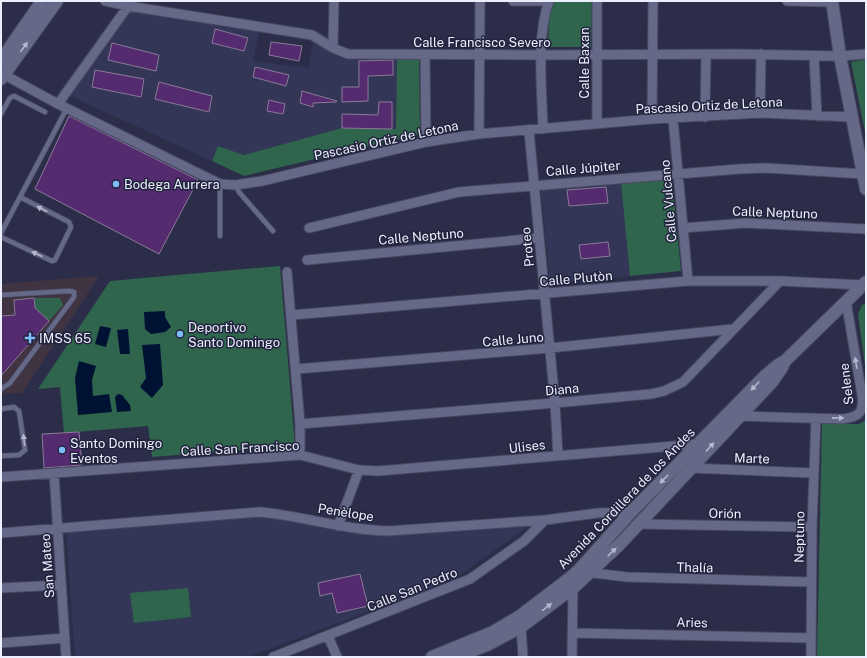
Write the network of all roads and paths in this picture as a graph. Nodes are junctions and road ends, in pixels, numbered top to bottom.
1 (42, 1) edge
2 (57, 1) edge
3 (105, 1) edge
4 (334, 1) edge
5 (480, 1) edge
6 (513, 1) edge
7 (549, 1) edge
8 (597, 1) edge
9 (653, 1) edge
10 (787, 1) edge
11 (832, 1) edge
12 (130, 4) edge
13 (333, 48) junction
14 (425, 54) junction
15 (652, 54) junction
16 (706, 54) junction
17 (761, 54) junction
18 (866, 54) edge
19 (480, 55) junction
20 (596, 55) junction
21 (541, 56) junction
22 (814, 56) junction
23 (840, 56) junction
24 (1, 60) edge
25 (2, 76) edge
26 (58, 104) junction
27 (67, 108) junction
28 (45, 112) dead end
29 (760, 113) junction
30 (1, 114) edge
31 (817, 116) junction
32 (705, 117) junction
33 (851, 117) junction
34 (652, 119) junction
35 (673, 119) junction
36 (597, 124) junction
37 (543, 129) junction
38 (529, 131) junction
39 (479, 134) junction
40 (426, 142) junction
41 (678, 174) junction
42 (863, 174) junction
43 (220, 184) junction
44 (236, 185) junction
45 (534, 185) junction
46 (866, 189) edge
47 (20, 198) junction
48 (309, 228) dead end
49 (683, 228) junction
50 (866, 229) edge
51 (272, 231) dead end
52 (1, 233) edge
53 (220, 236) dead end
54 (1, 237) edge
55 (538, 238) junction
56 (307, 260) dead end
57 (287, 272) dead end
58 (688, 281) junction
59 (780, 281) junction
60 (865, 287) edge
61 (544, 294) junction
62 (1, 295) edge
63 (848, 299) junction
64 (292, 315) junction
65 (733, 329) junction
66 (550, 348) junction
67 (785, 362) junction
68 (296, 369) junction
69 (1, 389) edge
70 (555, 403) junction
71 (1, 408) edge
72 (739, 416) junction
73 (816, 418) junction
74 (300, 424) junction
75 (698, 444) junction
76 (300, 455) junction
77 (1, 456) edge
78 (558, 456) junction
79 (690, 468) junction
80 (359, 470) junction
81 (54, 473) junction
82 (813, 473) junction
83 (1, 477) edge
84 (631, 512) junction
85 (545, 520) junction
86 (638, 524) junction
87 (338, 526) junction
88 (812, 527) junction
89 (57, 529) junction
90 (1, 533) edge
91 (578, 577) junction
92 (811, 582) junction
93 (61, 585) junction
94 (1, 588) edge
95 (521, 627) junction
96 (572, 633) junction
97 (328, 636) junction
98 (66, 638) junction
99 (811, 638) junction
100 (1, 643) edge
101 (66, 657) edge
102 (273, 657) edge
103 (337, 657) edge
104 (432, 657) edge
105 (456, 657) edge
106 (523, 657) edge
107 (572, 657) edge
108 (811, 657) edge

1 - 24 street
25 -> 2 street
3 - 12 street, Calle Francisco Severo
4 - 13 street
5 - 19 street
6 - 7 street
7 - 21 street
8 - 20 street, Calle Baxan
9 - 15 street
10 - 11 street
11 - 23 street
12 - 13 street, Calle Francisco Severo
12 - 26 street
13 - 14 street, Calle Francisco Severo
14 - 19 street, Calle Francisco Severo
14 - 40 street
15 - 16 street, Calle Francisco Severo
15 - 20 street, Calle Francisco Severo
15 - 34 street
16 - 17 street, Calle Francisco Severo
16 - 32 street
17 - 22 street, Calle Francisco Severo
17 - 29 street
18 - 23 street, Calle Francisco Severo
19 - 21 street, Calle Francisco Severo
19 - 39 street
20 - 21 street, Calle Francisco Severo
20 - 36 street, Calle Baxan
21 - 37 street
22 - 23 street, Calle Francisco Severo
22 - 31 street
23 - 33 street
25 - 26 street, Pascasio Ortiz de Letona
26 - 27 street, Pascasio Ortiz de Letona
27 - 43 street, Pascasio Ortiz de Letona
27 - 47 lane
28 - 30 lane
29 - 31 street, Pascasio Ortiz de Letona
29 - 32 street, Pascasio Ortiz de Letona
31 - 33 street, Pascasio Ortiz de Letona
32 - 35 street, Pascasio Ortiz de Letona
33 - 42 street
34 - 35 street, Pascasio Ortiz de Letona
34 - 36 street, Pascasio Ortiz de Letona
35 - 41 street, Calle Vulcano
36 - 37 street, Pascasio Ortiz de Letona
37 - 38 street, Pascasio Ortiz de Letona
38 - 39 street, Pascasio Ortiz de Letona
38 - 45 street, Proteo
39 - 40 street, Pascasio Ortiz de Letona
40 - 44 street, Pascasio Ortiz de Letona
41 - 42 street, Calle Júpiter
41 - 45 street, Calle Júpiter
41 - 49 street, Calle Vulcano
42 - 46 street
43 - 44 street, Pascasio Ortiz de Letona
43 - 53 lane
44 - 51 lane
45 - 48 street, Calle Júpiter
45 - 55 street, Proteo
47 - 52 lane
47 - 54 lane
49 - 50 street, Calle Neptuno
49 - 58 street, Calle Vulcano
55 - 56 street, Calle Neptuno
55 - 61 street, Proteo
57 - 64 street
58 - 59 street, Calle Plutòn
58 - 61 street, Calle Plutòn
59 - 60 street, Calle Plutòn
59 - 65 street, Diana
60 - 63 street
61 - 64 street, Calle Plutòn
61 - 66 street, Proteo
62 - 69 lane
63 - 67 street, Avenida Cordillera de los Andes
73 -> 63 street, Selene
64 - 68 street
65 - 66 street, Calle Juno
65 - 70 street, Diana
66 - 68 street, Calle Juno
66 - 70 street, Proteo
67 - 72 street, Avenida Cordillera de los Andes
67 -> 75 street, Avenida Cordillera de los Andes
68 - 74 street
70 - 74 street, Diana
70 - 78 street, Proteo
77 -> 71 lane
72 - 73 street, Selene
79 -> 72 street, Avenida Cordillera de los Andes
73 - 82 street, Neptuno
74 - 76 street
75 - 78 street, Ulises
75 -> 84 street, Avenida Cordillera de los Andes
76 - 80 street, Calle San Francisco
76 - 81 street, Calle San Francisco
78 - 80 street, Ulises
79 - 82 street, Marte
79 - 86 street, Avenida Cordillera de los Andes
80 - 87 street
81 - 83 street, Calle San Francisco
81 - 89 street, San Mateo
82 - 88 street, Neptuno
84 - 85 street, Penèlope
84 - 91 street, Avenida Cordillera de los Andes
85 - 87 street, Penèlope
85 - 97 street, Calle San Pedro
86 - 88 street, Orión
91 -> 86 street, Avenida Cordillera de los Andes
87 - 89 street, Penèlope
88 - 92 street, Neptuno
89 - 90 street, Penèlope
89 - 93 street, San Mateo
91 - 92 street, Thalía
95 -> 91 street, Avenida Cordillera de los Andes
91 - 96 street
91 - 104 street, Avenida Cordillera de los Andes
92 - 99 street, Neptuno
93 - 94 street
93 - 98 street, San Mateo
95 - 105 street, Avenida Cordillera de los Andes
95 - 106 street
96 - 99 street, Aries
96 - 107 street
97 - 102 street, Calle San Pedro
97 - 103 street
98 - 100 street
98 - 101 street, San Mateo
99 - 108 street, Neptuno

